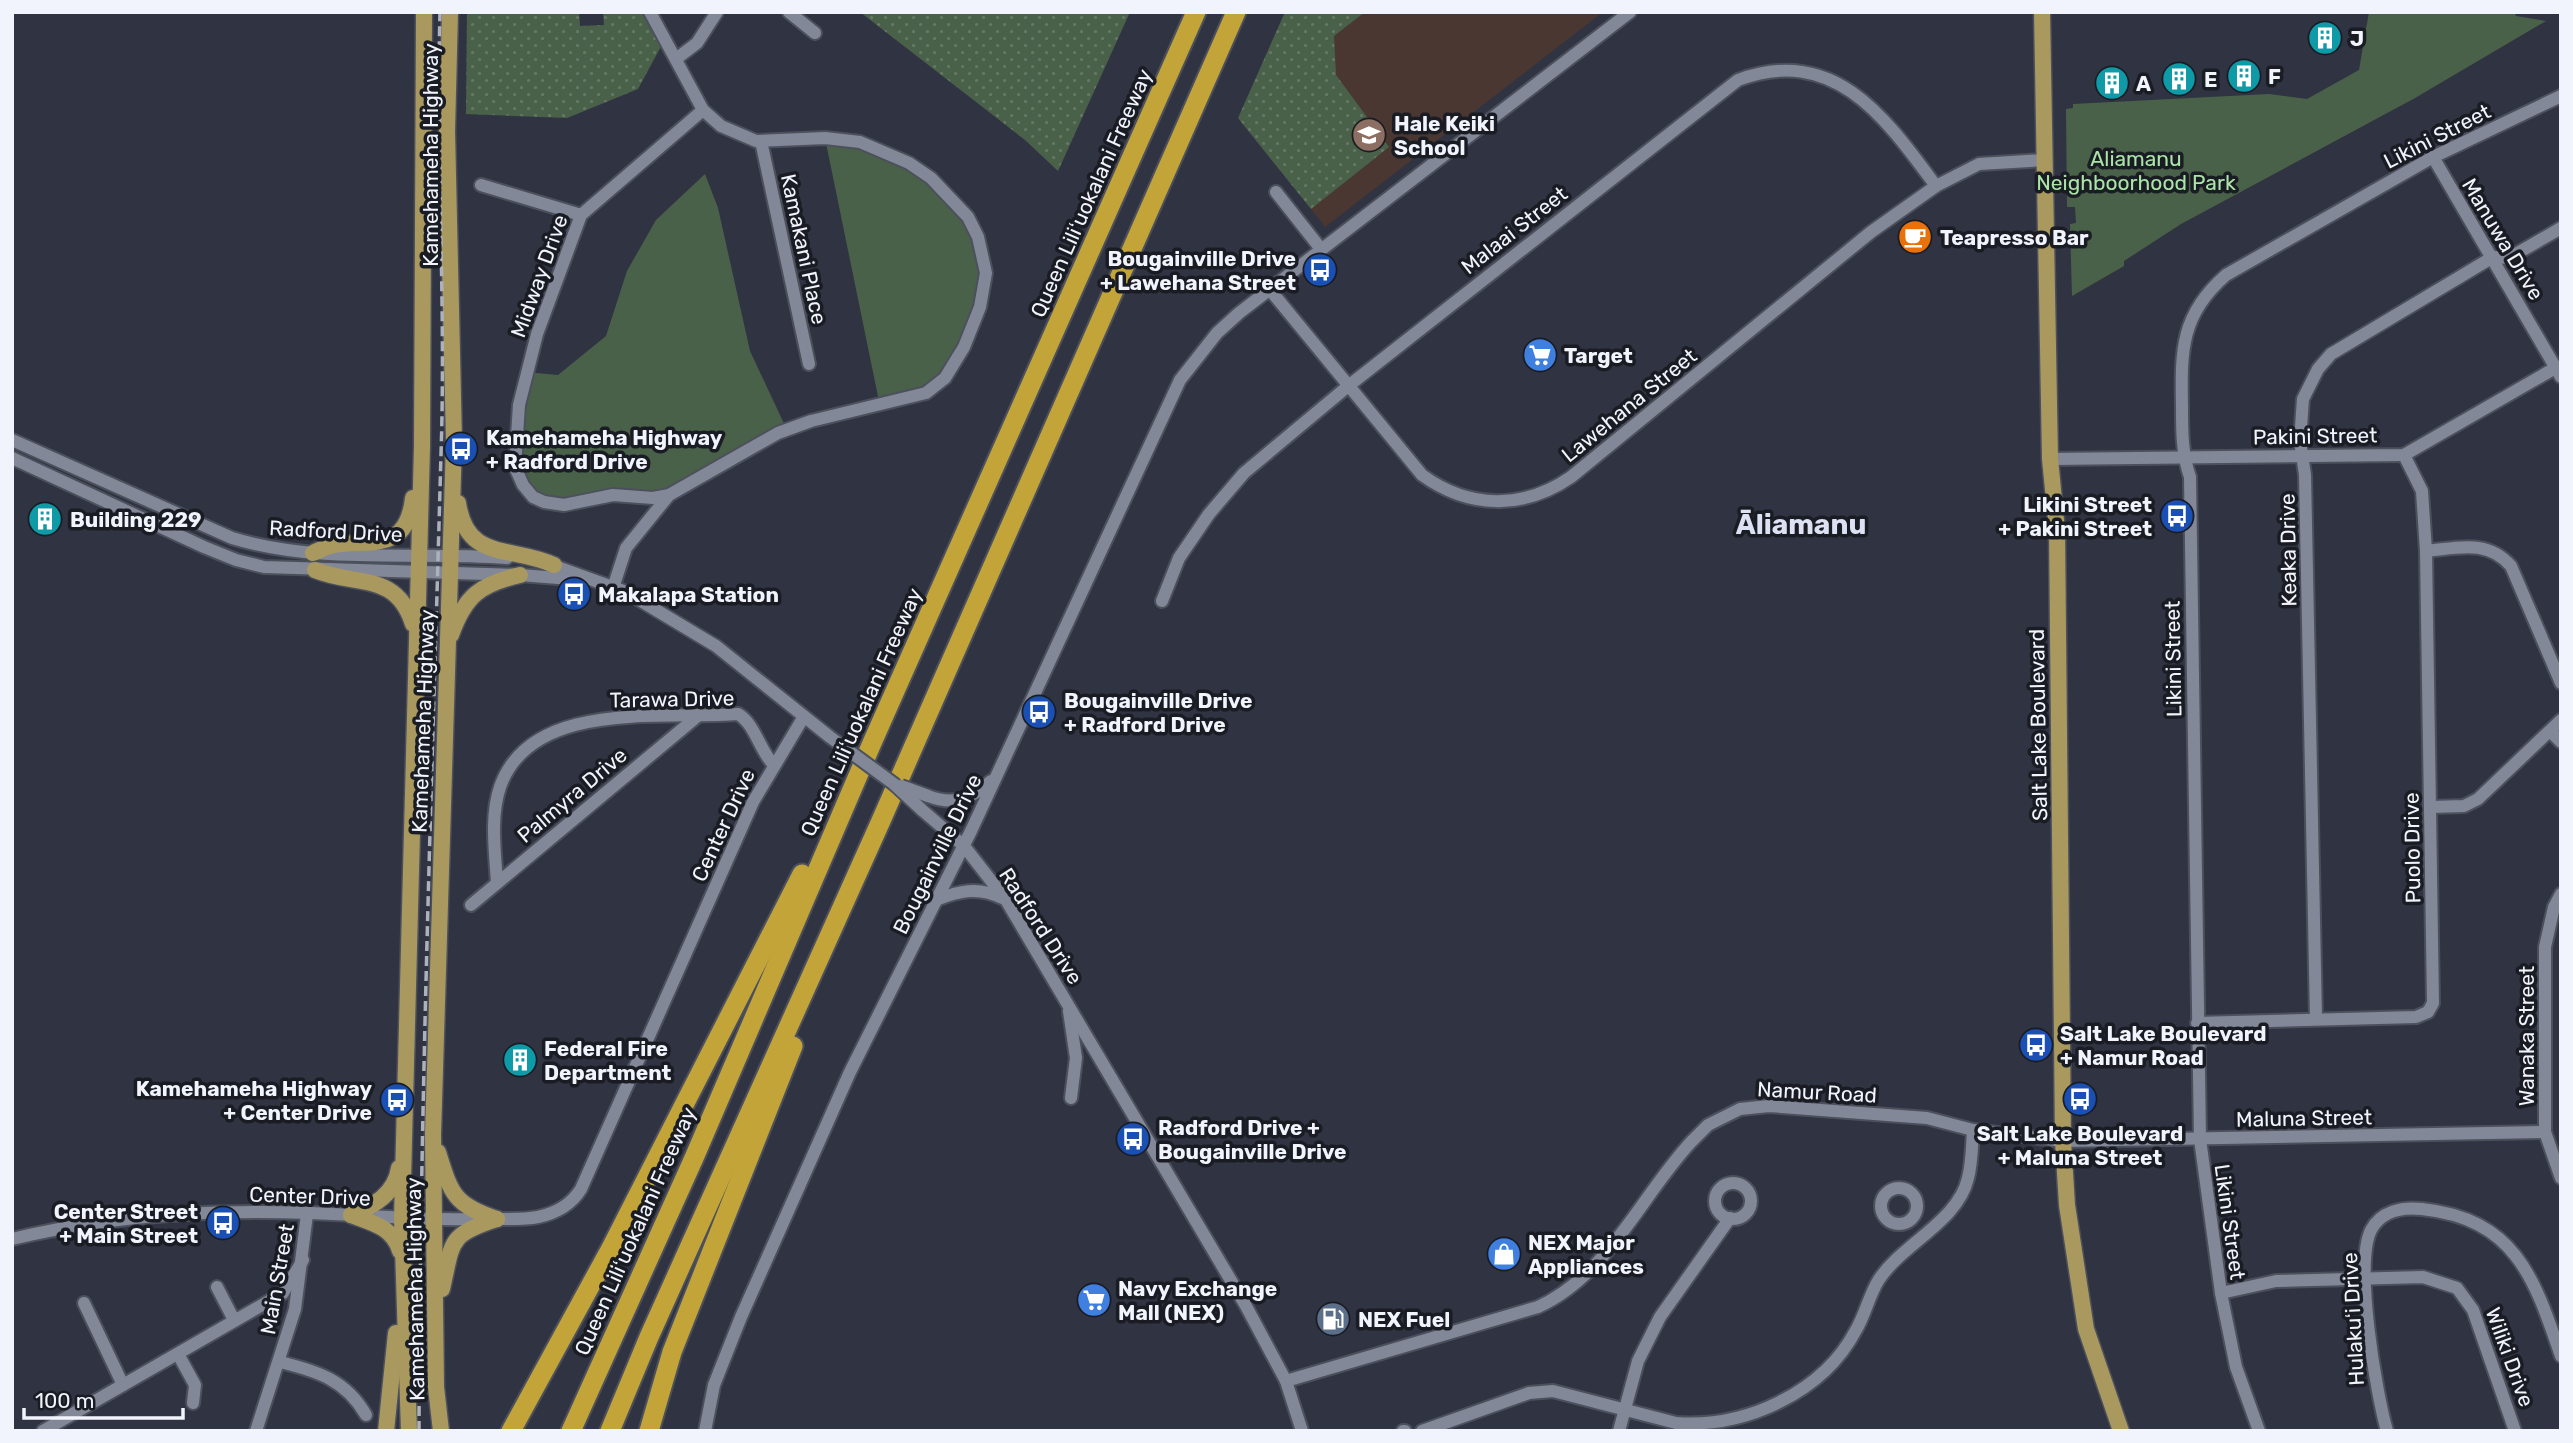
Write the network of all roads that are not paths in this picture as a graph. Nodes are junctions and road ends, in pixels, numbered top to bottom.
1 (424, 12) edge
2 (450, 12) edge
3 (650, 12) edge
4 (717, 12) edge
5 (789, 12) edge
6 (1196, 12) edge
7 (1236, 12) edge
8 (2042, 12) edge
9 (1625, 16) edge
10 (815, 33) dead end
11 (676, 59) junction
12 (2561, 96) edge
13 (703, 110) junction
14 (761, 141) junction
15 (2433, 157) junction
16 (2044, 160) junction
17 (481, 185) dead end
18 (1936, 186) junction
19 (1276, 192) dead end
20 (581, 215) junction
21 (2561, 228) edge
22 (1321, 249) junction
23 (2493, 257) junction
24 (1271, 291) junction
25 (809, 364) dead end
26 (2559, 372) edge
27 (1346, 387) junction
28 (12, 440) edge
29 (454, 442) junction
30 (422, 447) junction
31 (2300, 454) junction
32 (2404, 455) junction
33 (12, 458) edge
34 (2050, 459) junction
35 (2183, 459) junction
36 (669, 495) junction
37 (2426, 551) junction
38 (313, 553) junction
39 (418, 555) junction
40 (450, 556) junction
41 (554, 565) junction
42 (315, 570) junction
43 (418, 573) junction
44 (449, 573) junction
45 (520, 575) junction
46 (591, 581) junction
47 (613, 588) junction
48 (1162, 601) dead end
49 (417, 636) junction
50 (446, 647) junction
51 (2561, 683) edge
52 (699, 715) junction
53 (803, 718) junction
54 (2561, 720) edge
55 (2550, 731) junction
56 (2561, 742) edge
57 (872, 743) junction
58 (773, 764) junction
59 (994, 779) junction
60 (894, 784) junction
61 (2431, 807) junction
62 (880, 823) junction
63 (964, 846) junction
64 (497, 883) junction
65 (2561, 894) edge
66 (936, 900) junction
67 (1006, 901) junction
68 (471, 905) dead end
69 (1068, 1004) junction
70 (2316, 1018) junction
71 (2197, 1023) junction
72 (1071, 1098) dead end
73 (1973, 1130) junction
74 (2545, 1132) junction
75 (433, 1135) junction
76 (405, 1138) junction
77 (2200, 1139) junction
78 (2063, 1141) junction
79 (2561, 1178) edge
80 (307, 1214) junction
81 (351, 1215) junction
82 (402, 1219) junction
83 (497, 1219) junction
84 (1730, 1219) dead end
85 (1912, 1219) dead end
86 (434, 1220) junction
87 (1925, 1233) junction
88 (12, 1239) edge
89 (402, 1256) junction
90 (303, 1260) junction
91 (2366, 1280) junction
92 (402, 1282) junction
93 (216, 1287) dead end
94 (2221, 1293) junction
95 (85, 1303) dead end
96 (436, 1311) junction
97 (234, 1320) junction
98 (178, 1354) junction
99 (2561, 1356) edge
100 (280, 1362) junction
101 (1286, 1381) junction
102 (123, 1385) junction
103 (193, 1403) dead end
104 (1624, 1410) junction
105 (366, 1415) dead end
106 (1692, 1427) edge
107 (51, 1429) edge
108 (256, 1431) edge
109 (386, 1431) edge
110 (409, 1431) edge
111 (441, 1431) edge
112 (511, 1431) edge
113 (571, 1431) edge
114 (611, 1431) edge
115 (649, 1431) edge
116 (705, 1431) edge
117 (1302, 1431) edge
118 (1422, 1431) edge
119 (1619, 1431) edge
120 (2122, 1431) edge
121 (2259, 1431) edge
122 (2387, 1431) edge
123 (2515, 1431) edge

1 - 30 main road, Kamehameha Highway
2 - 29 main road, Kamehameha Highway
3 - 11 street
4 - 11 street
5 - 10 street
6 - 57 highway, Queen Liliʻuokalani Freeway
7 - 62 highway
8 - 16 main road, Salt Lake Boulevard
9 - 22 street, Bougainville Drive
11 - 13 street
12 - 15 street, Likini Street
13 - 14 street
13 - 20 street, Midway Drive
14 - 25 street, Kamakani Place
14 - 36 street
15 - 23 street, Manuwa Drive
15 - 35 street, Likini Street
16 - 18 street, Lawehana Street
16 - 34 main road, Salt Lake Boulevard
17 - 20 street
18 - 27 street, Lawehana Street
18 - 27 street, Malaai Street
19 - 22 street
20 - 36 street, Midway Drive
21 - 23 street, Keaka Drive
22 - 24 street, Bougainville Drive
23 - 26 street, Manuwa Drive
23 - 31 street, Keaka Drive
24 - 27 street, Lawehana Street
24 - 59 street, Bougainville Drive
26 - 32 street, Pakini Street
27 - 48 street, Malaai Street
28 - 38 street, Radford Drive
29 - 40 main road, Kamehameha Highway
29 - 41 main road
30 - 38 main road
30 - 39 main road, Kamehameha Highway
31 - 32 street, Pakini Street
31 - 35 street, Pakini Street
31 - 70 street, Keaka Drive
32 - 37 street, Puolo Drive
33 - 42 street, Radford Drive
34 - 35 street, Pakini Street
34 - 78 main road, Salt Lake Boulevard
35 - 71 street, Likini Street
36 - 47 street
37 - 51 street
37 - 61 street, Puolo Drive
38 - 39 street, Radford Drive
39 - 40 street, Radford Drive
39 - 43 main road, Kamehameha Highway
40 - 41 street, Radford Drive
40 - 44 main road, Kamehameha Highway
41 - 46 street, Radford Drive
42 - 43 street, Radford Drive
42 - 49 main road
43 - 44 street, Radford Drive
43 - 49 main road, Kamehameha Highway
44 - 45 street, Radford Drive
44 - 50 main road, Kamehameha Highway
45 - 46 street, Radford Drive
45 - 50 main road
46 - 47 street, Radford Drive
47 - 53 street, Radford Drive
49 - 76 main road, Kamehameha Highway
50 - 75 main road, Kamehameha Highway
52 - 58 street, Tarawa Drive
52 - 64 street, Palmyra Drive
52 - 64 street, Tarawa Drive
53 - 58 street, Center Drive
53 - 60 street, Radford Drive, bridge
54 - 55 street
55 - 56 street
55 - 61 street
57 - 112 highway
57 - 113 highway, Queen Liliʻuokalani Freeway
58 - 83 street, Center Drive
59 - 60 street, bridge
59 - 63 street, Bougainville Drive
60 - 63 street, Radford Drive, bridge
61 - 70 street, Puolo Drive
62 - 114 highway
62 - 115 highway
63 - 66 street, Bougainville Drive
63 - 67 street, Radford Drive
64 - 68 street, Palmyra Drive
65 - 74 street, Wanaka Street
66 - 67 street
66 - 116 street, Bougainville Drive
67 - 69 street, Radford Drive
69 - 72 street
69 - 101 street, Radford Drive
70 - 71 street, Puolo Drive
71 - 77 street, Likini Street
73 - 78 street, Namur Road
73 - 87 street
73 - 101 street, Namur Road
74 - 77 street, Maluna Street
74 - 79 street, Wanaka Street
75 - 83 main road
75 - 86 main road, Kamehameha Highway
76 - 81 main road
76 - 82 main road, Kamehameha Highway
77 - 78 street, Maluna Street
77 - 94 street, Likini Street
78 - 120 main road, Salt Lake Boulevard
80 - 81 street, Center Drive
80 - 88 street, Center Drive
80 - 90 street, Main Street
81 - 82 street, Center Drive
81 - 89 main road
82 - 86 street, Center Drive
82 - 89 main road, Kamehameha Highway
83 - 86 street, Center Drive
83 - 96 main road
84 - 104 street
85 - 87 street
86 - 96 main road, Kamehameha Highway
87 - 106 street
89 - 92 main road, Kamehameha Highway
90 - 97 street
90 - 100 street, Main Street
91 - 94 street, Wiliki Drive
91 - 99 street, Hulakuʻi Drive
91 - 122 street, Hulakuʻi Drive
91 - 123 street, Wiliki Drive
92 - 109 main road
92 - 110 main road, Kamehameha Highway
93 - 97 street
94 - 121 street, Likini Street
95 - 102 street
96 - 111 main road, Kamehameha Highway
97 - 98 street
98 - 102 street
98 - 103 street
100 - 105 street
100 - 108 street, Main Street
101 - 117 street, Radford Drive
102 - 107 street
104 - 106 street
104 - 118 street
104 - 119 street

